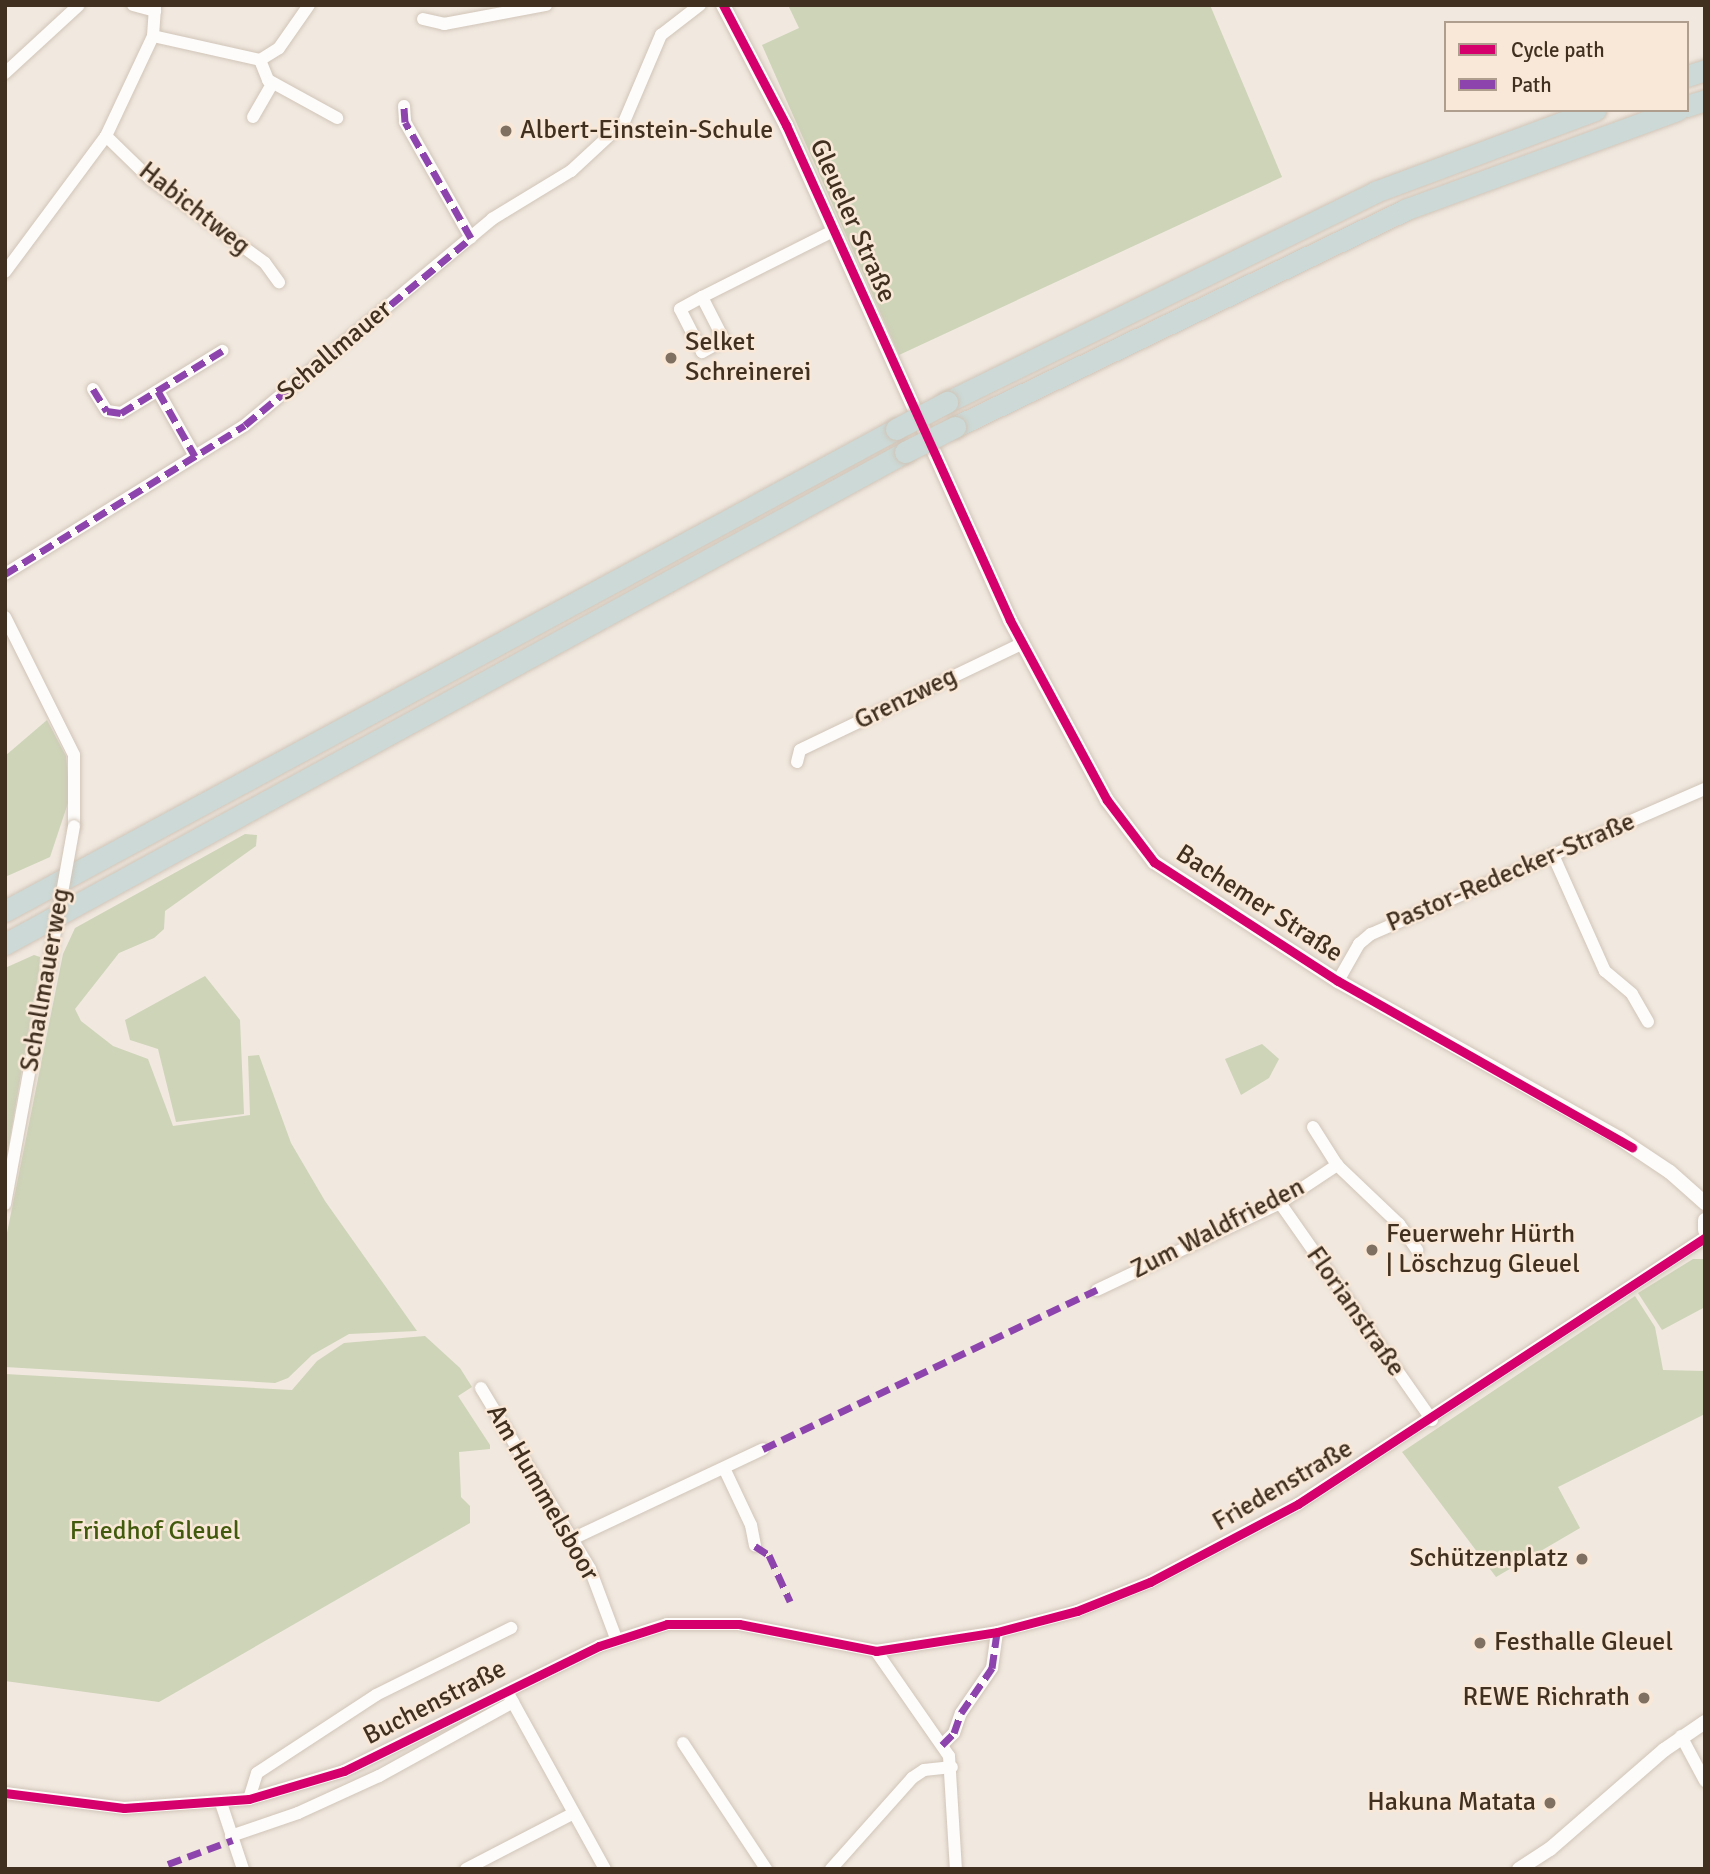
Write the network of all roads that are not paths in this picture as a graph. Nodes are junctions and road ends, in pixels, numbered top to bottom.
1 (79, 5) edge
2 (132, 5) edge
3 (309, 5) edge
4 (546, 5) edge
5 (700, 5) edge
6 (723, 5) edge
7 (155, 8) edge
8 (423, 19) dead end
9 (153, 36) junction
10 (260, 60) junction
11 (5, 73) edge
12 (273, 83) junction
13 (404, 106) dead end
14 (1590, 112) edge
15 (1672, 112) edge
16 (253, 117) dead end
17 (337, 118) dead end
18 (106, 136) junction
19 (833, 232) junction
20 (471, 238) junction
21 (5, 272) edge
22 (279, 282) dead end
23 (702, 298) dead end
24 (222, 351) dead end
25 (93, 389) dead end
26 (158, 391) junction
27 (195, 456) junction
28 (937, 457) joint
29 (5, 574) edge
30 (5, 617) edge
31 (1023, 643) junction
32 (797, 761) dead end
33 (1705, 789) edge
34 (1553, 855) junction
35 (5, 911) edge
36 (5, 944) edge
37 (1338, 981) junction
38 (1648, 1022) dead end
39 (1313, 1127) dead end
40 (1337, 1165) junction
41 (1280, 1203) junction
42 (1705, 1203) edge
43 (5, 1204) edge
44 (1705, 1220) edge
45 (1705, 1230) edge
46 (1705, 1238) edge
47 (1417, 1250) dead end
48 (1097, 1290) dead end
49 (481, 1388) dead end
50 (1432, 1420) junction
51 (763, 1449) dead end
52 (724, 1468) junction
53 (572, 1539) junction
54 (755, 1546) dead end
55 (511, 1628) dead end
56 (997, 1632) junction
57 (615, 1638) junction
58 (876, 1651) junction
59 (510, 1696) junction
60 (1705, 1722) edge
61 (1681, 1736) junction
62 (683, 1743) dead end
63 (942, 1745) junction
64 (952, 1767) junction
65 (1705, 1781) edge
66 (5, 1793) edge
67 (249, 1799) junction
68 (221, 1803) junction
69 (572, 1814) junction
70 (231, 1836) junction
71 (243, 1869) edge
72 (466, 1869) edge
73 (605, 1869) edge
74 (766, 1869) edge
75 (831, 1869) edge
76 (956, 1869) edge
77 (1519, 1869) edge

1 - 11 street
2 - 7 street
3 - 10 street
4 - 8 street
5 - 20 street, Schallmauer
6 - 19 street, Gleueler Straße
7 - 9 street
9 - 10 street
9 - 18 street
10 - 12 street
12 - 16 street
12 - 17 street
13 - 20 street
14 - 35 highway, bridge
15 - 36 highway, bridge
18 - 21 street
18 - 22 street, Habichtweg
19 - 23 street, Gleueler Straße
19 - 28 street, Gleueler Straße
20 - 27 street, Schallmauer
24 - 26 street
25 - 26 street
26 - 27 street
27 - 29 street, Schallmauer
28 - 31 street, Bachemer Straße
30 - 43 street, Schallmauerweg, bridge
31 - 32 street, Grenzweg
31 - 37 street, Bachemer Straße
33 - 34 street, Pastor-Redecker-Straße
34 - 37 street, Pastor-Redecker-Straße
34 - 38 street
37 - 42 street, Bachemer Straße
39 - 40 street, Zum Waldfrieden
40 - 41 street, Zum Waldfrieden
40 - 47 street, Zum Waldfrieden
41 - 48 street, Zum Waldfrieden
41 - 50 street, Florianstraße
44 - 45 street
46 - 50 street, Friedenstraße
49 - 53 street, Am Hummelsboor
50 - 56 street, Friedenstraße
51 - 52 street
52 - 53 street
52 - 54 street
53 - 57 street, Am Hummelsboor
55 - 67 street, Buchenstraße
56 - 58 street, Friedenstraße
56 - 63 street
57 - 58 street, Buchenstraße
57 - 59 street, Buchenstraße
58 - 63 street
59 - 67 street, Buchenstraße
59 - 69 street
59 - 70 street, Buchenstraße
60 - 61 street
61 - 65 street
61 - 77 street
62 - 74 street
63 - 64 street
64 - 75 street
64 - 76 street
66 - 68 street, Buchenstraße
67 - 68 street, Buchenstraße
68 - 70 street
69 - 72 street
69 - 73 street
70 - 71 street

